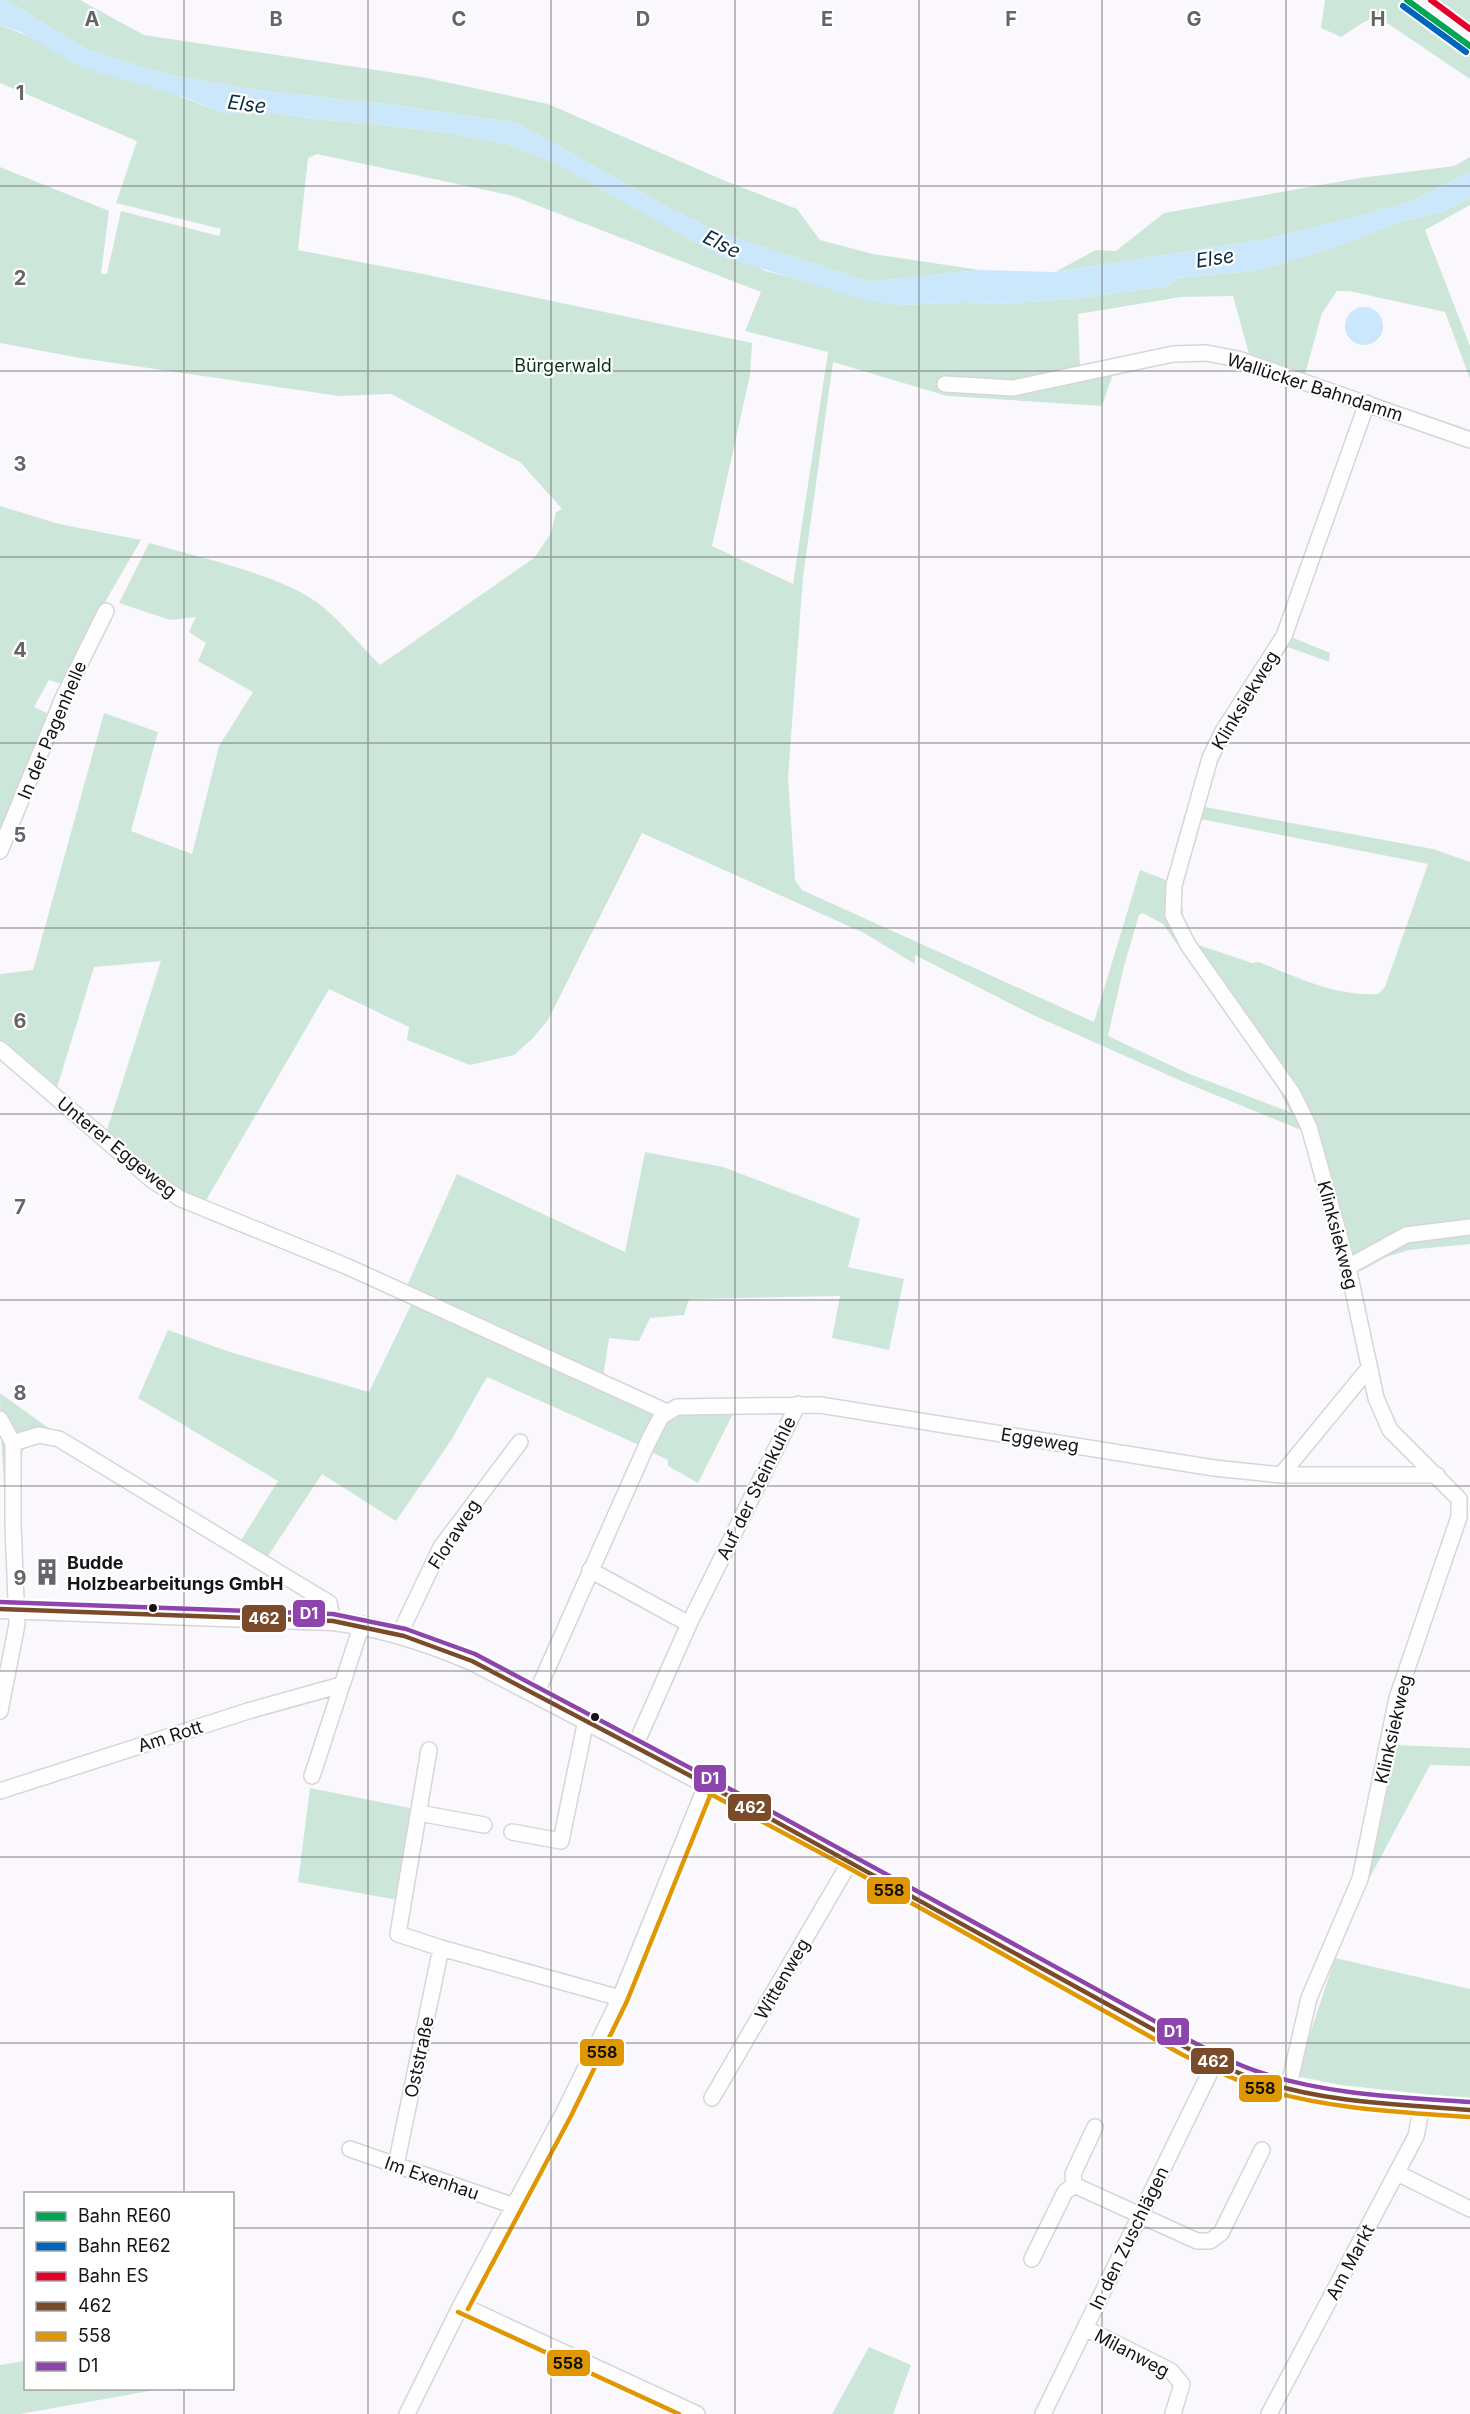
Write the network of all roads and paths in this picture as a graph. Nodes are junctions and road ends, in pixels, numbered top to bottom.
1 (945, 384) dead end
2 (1367, 404) junction
3 (1470, 440) edge
4 (106, 611) dead end
5 (0, 850) edge
6 (0, 1049) edge
7 (1470, 1227) edge
8 (1348, 1267) junction
9 (1369, 1368) junction
10 (798, 1404) junction
11 (667, 1412) junction
12 (0, 1419) edge
13 (520, 1442) dead end
14 (13, 1443) junction
15 (1281, 1475) junction
16 (1437, 1475) junction
17 (590, 1570) junction
18 (8, 1609) edge
19 (333, 1621) junction
20 (362, 1624) junction
21 (689, 1624) junction
22 (400, 1633) junction
23 (341, 1684) junction
24 (536, 1694) junction
25 (0, 1711) edge
26 (586, 1720) junction
27 (635, 1746) junction
28 (429, 1750) dead end
29 (312, 1776) dead end
30 (707, 1783) junction
31 (0, 1791) edge
32 (419, 1813) junction
33 (484, 1825) dead end
34 (512, 1832) dead end
35 (851, 1860) junction
36 (448, 1950) junction
37 (620, 1998) junction
38 (1215, 2062) junction
39 (1288, 2089) junction
40 (712, 2098) dead end
41 (1422, 2106) junction
42 (1470, 2110) edge
43 (1095, 2127) dead end
44 (350, 2149) dead end
45 (1262, 2150) dead end
46 (396, 2165) junction
47 (1398, 2173) junction
48 (1074, 2185) junction
49 (514, 2206) junction
50 (1470, 2209) edge
51 (1141, 2214) junction
52 (1032, 2259) dead end
53 (461, 2305) junction
54 (1085, 2328) junction
55 (407, 2414) edge
56 (697, 2414) edge
57 (1043, 2414) edge
58 (1173, 2414) edge
59 (1269, 2414) edge

1 - 2 street, Wallücker Bahndamm
2 - 3 street, Wallücker Bahndamm
2 - 8 street, Klinksiekweg
4 - 5 street, In der Pagenhelle
6 - 11 street, Unterer Eggeweg
7 - 8 street
8 - 9 street, Klinksiekweg
9 - 15 street
9 - 16 street, Klinksiekweg
10 - 11 street, Auf der Steinkuhle
10 - 15 street, Eggeweg
10 - 21 street, Auf der Steinkuhle
11 - 17 street
12 - 14 street
13 - 22 street, Floraweg
14 - 18 street
14 - 19 street
15 - 16 street, Eggeweg
16 - 39 street, Klinksiekweg
17 - 21 street
17 - 24 street
18 - 19 main road
18 - 25 street
19 - 20 main road
20 - 22 main road
20 - 23 street
21 - 27 street, Auf der Steinkuhle
22 - 24 main road
23 - 29 street
23 - 31 street, Am Rott
24 - 26 main road
26 - 27 main road
26 - 34 street
27 - 30 main road
28 - 32 street
30 - 35 main road
30 - 37 street
32 - 33 street
32 - 36 street
35 - 38 main road
35 - 40 street, Wittenweg
36 - 37 street
36 - 46 street, Oststraße
37 - 49 street
38 - 39 main road
38 - 51 street, In den Zuschlägen
39 - 41 main road
41 - 42 main road
41 - 47 street, Am Markt
43 - 48 street
44 - 46 street, Im Exenhau
45 - 51 street
46 - 49 street, Im Exenhau
47 - 50 street
47 - 59 street, Am Markt
48 - 51 street
48 - 52 street
49 - 53 street
51 - 54 street, In den Zuschlägen
53 - 55 street
53 - 56 street
54 - 57 street, In den Zuschlägen
54 - 58 street, Milanweg

